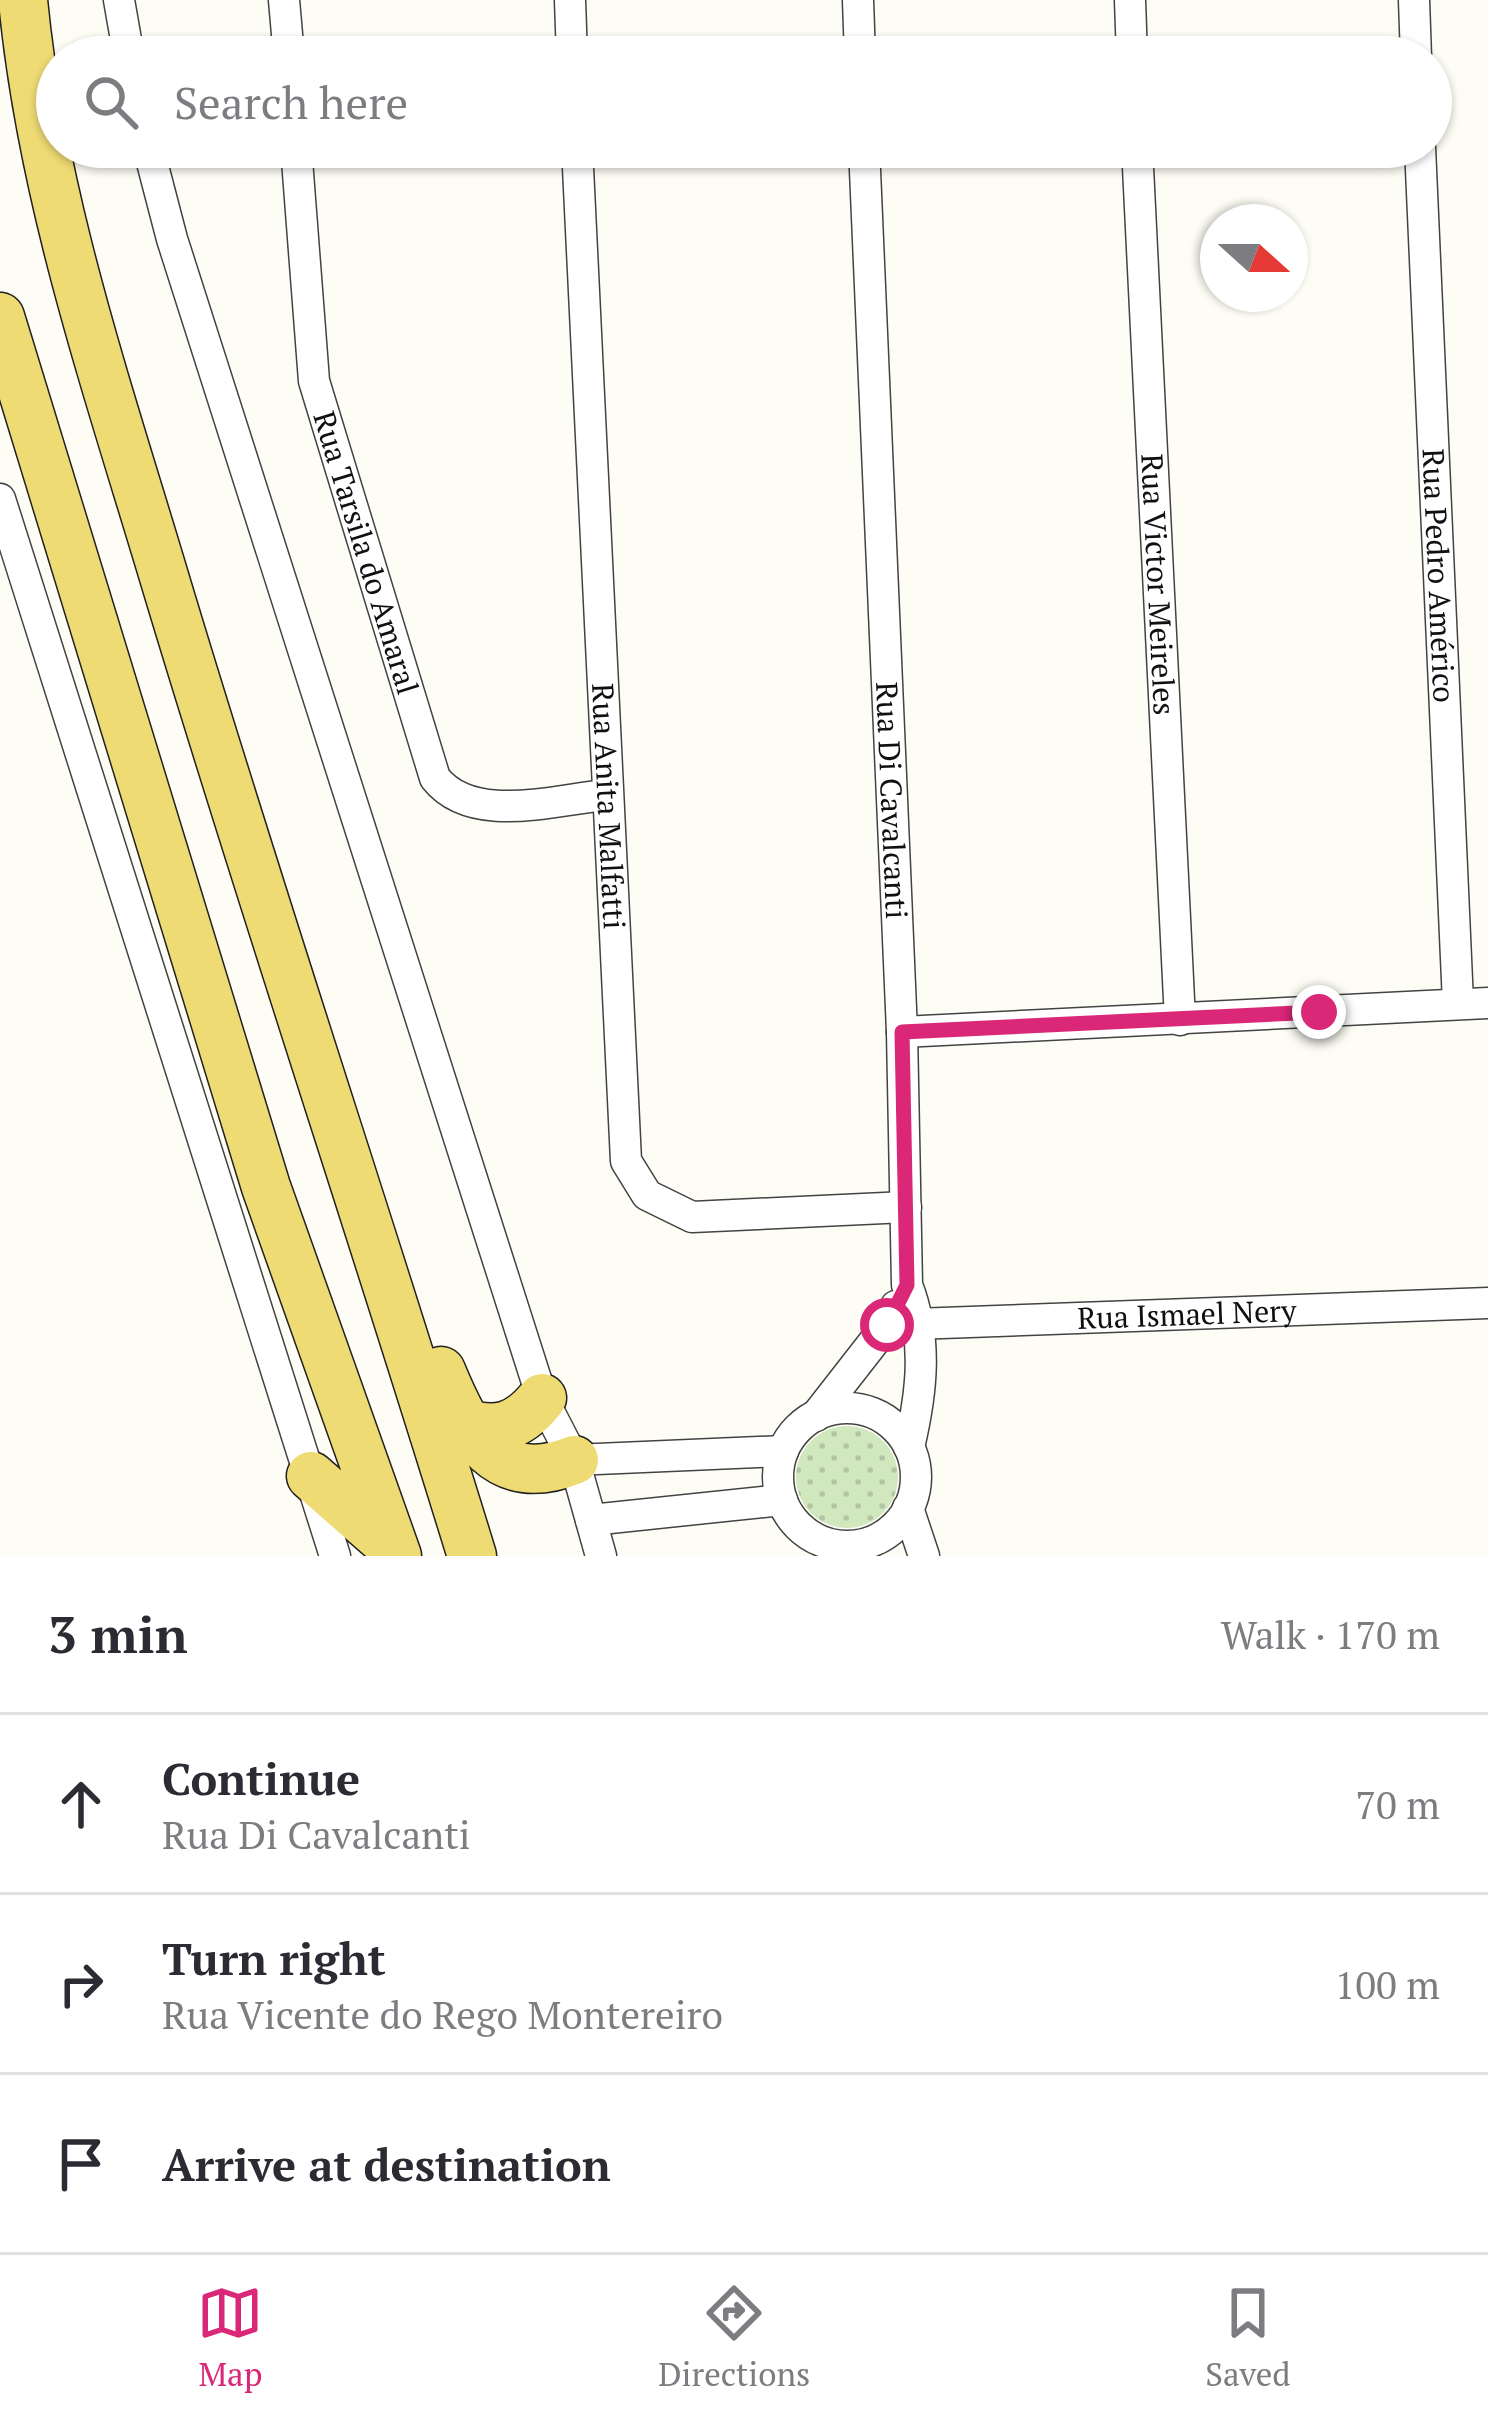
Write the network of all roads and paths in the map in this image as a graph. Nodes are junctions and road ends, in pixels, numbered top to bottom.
1 (23, 0) edge
2 (119, 0) edge
3 (284, 0) edge
4 (570, 0) edge
5 (858, 0) edge
6 (1130, 0) edge
7 (1414, 0) edge
8 (125, 36) edge
9 (287, 36) edge
10 (571, 36) edge
11 (859, 36) edge
12 (1131, 36) edge
13 (1415, 36) edge
14 (36, 92) edge
15 (47, 168) edge
16 (153, 168) edge
17 (298, 168) edge
18 (578, 168) edge
19 (865, 168) edge
20 (1138, 168) edge
21 (1421, 168) edge
22 (0, 317) edge
23 (0, 499) edge
24 (606, 795) junction
25 (277, 954) junction
26 (1473, 1003) edge
27 (1180, 1021) junction
28 (902, 1032) junction
29 (266, 1186) junction
30 (906, 1207) junction
31 (907, 1285) junction
32 (389, 1286) junction
33 (1488, 1303) edge
34 (921, 1322) junction
35 (887, 1325) junction
36 (542, 1398) junction
37 (816, 1416) junction
38 (461, 1422) junction
39 (909, 1448) junction
40 (784, 1451) junction
41 (574, 1460) junction
42 (310, 1476) junction
43 (782, 1500) junction
44 (908, 1508) junction
45 (591, 1520) junction
46 (823, 1548) edge
47 (395, 1552) edge
48 (334, 1556) edge
49 (472, 1556) edge
50 (601, 1556) edge
51 (924, 1556) edge

1 - 14 main road
2 - 8 street
3 - 9 street
4 - 10 street
5 - 11 street
6 - 12 street
7 - 13 street
15 - 25 main road
16 - 36 street
17 - 24 street, Rua Tarsila do Amaral
18 - 24 street, Rua Anita Malfatti
19 - 28 street, Rua Di Cavalcanti
20 - 27 street, Rua Victor Meireles
21 - 26 street, Rua Pedro Américo
22 - 29 main road
23 - 42 street
24 - 30 street, Rua Anita Malfatti
25 - 29 main road
25 - 32 main road
26 - 27 street
27 - 28 street
28 - 30 street, Rua Di Cavalcanti
29 - 47 main road
30 - 31 street, Rua Di Cavalcanti
31 - 34 street, Rua Di Cavalcanti
31 - 35 street
32 - 38 main road
32 - 49 main road
33 - 34 street, Rua Ismael Nery
34 - 35 street, Rua Ismael Nery
34 - 39 street, Rua Di Cavalcanti
35 - 37 street
36 - 38 main road
36 - 41 street
37 - 39 street
37 - 40 street
38 - 41 main road
39 - 44 street
40 - 41 street
40 - 43 street
41 - 45 street
42 - 47 main road
42 - 48 street
43 - 45 street
43 - 46 street
44 - 46 street
44 - 51 street
45 - 50 street

